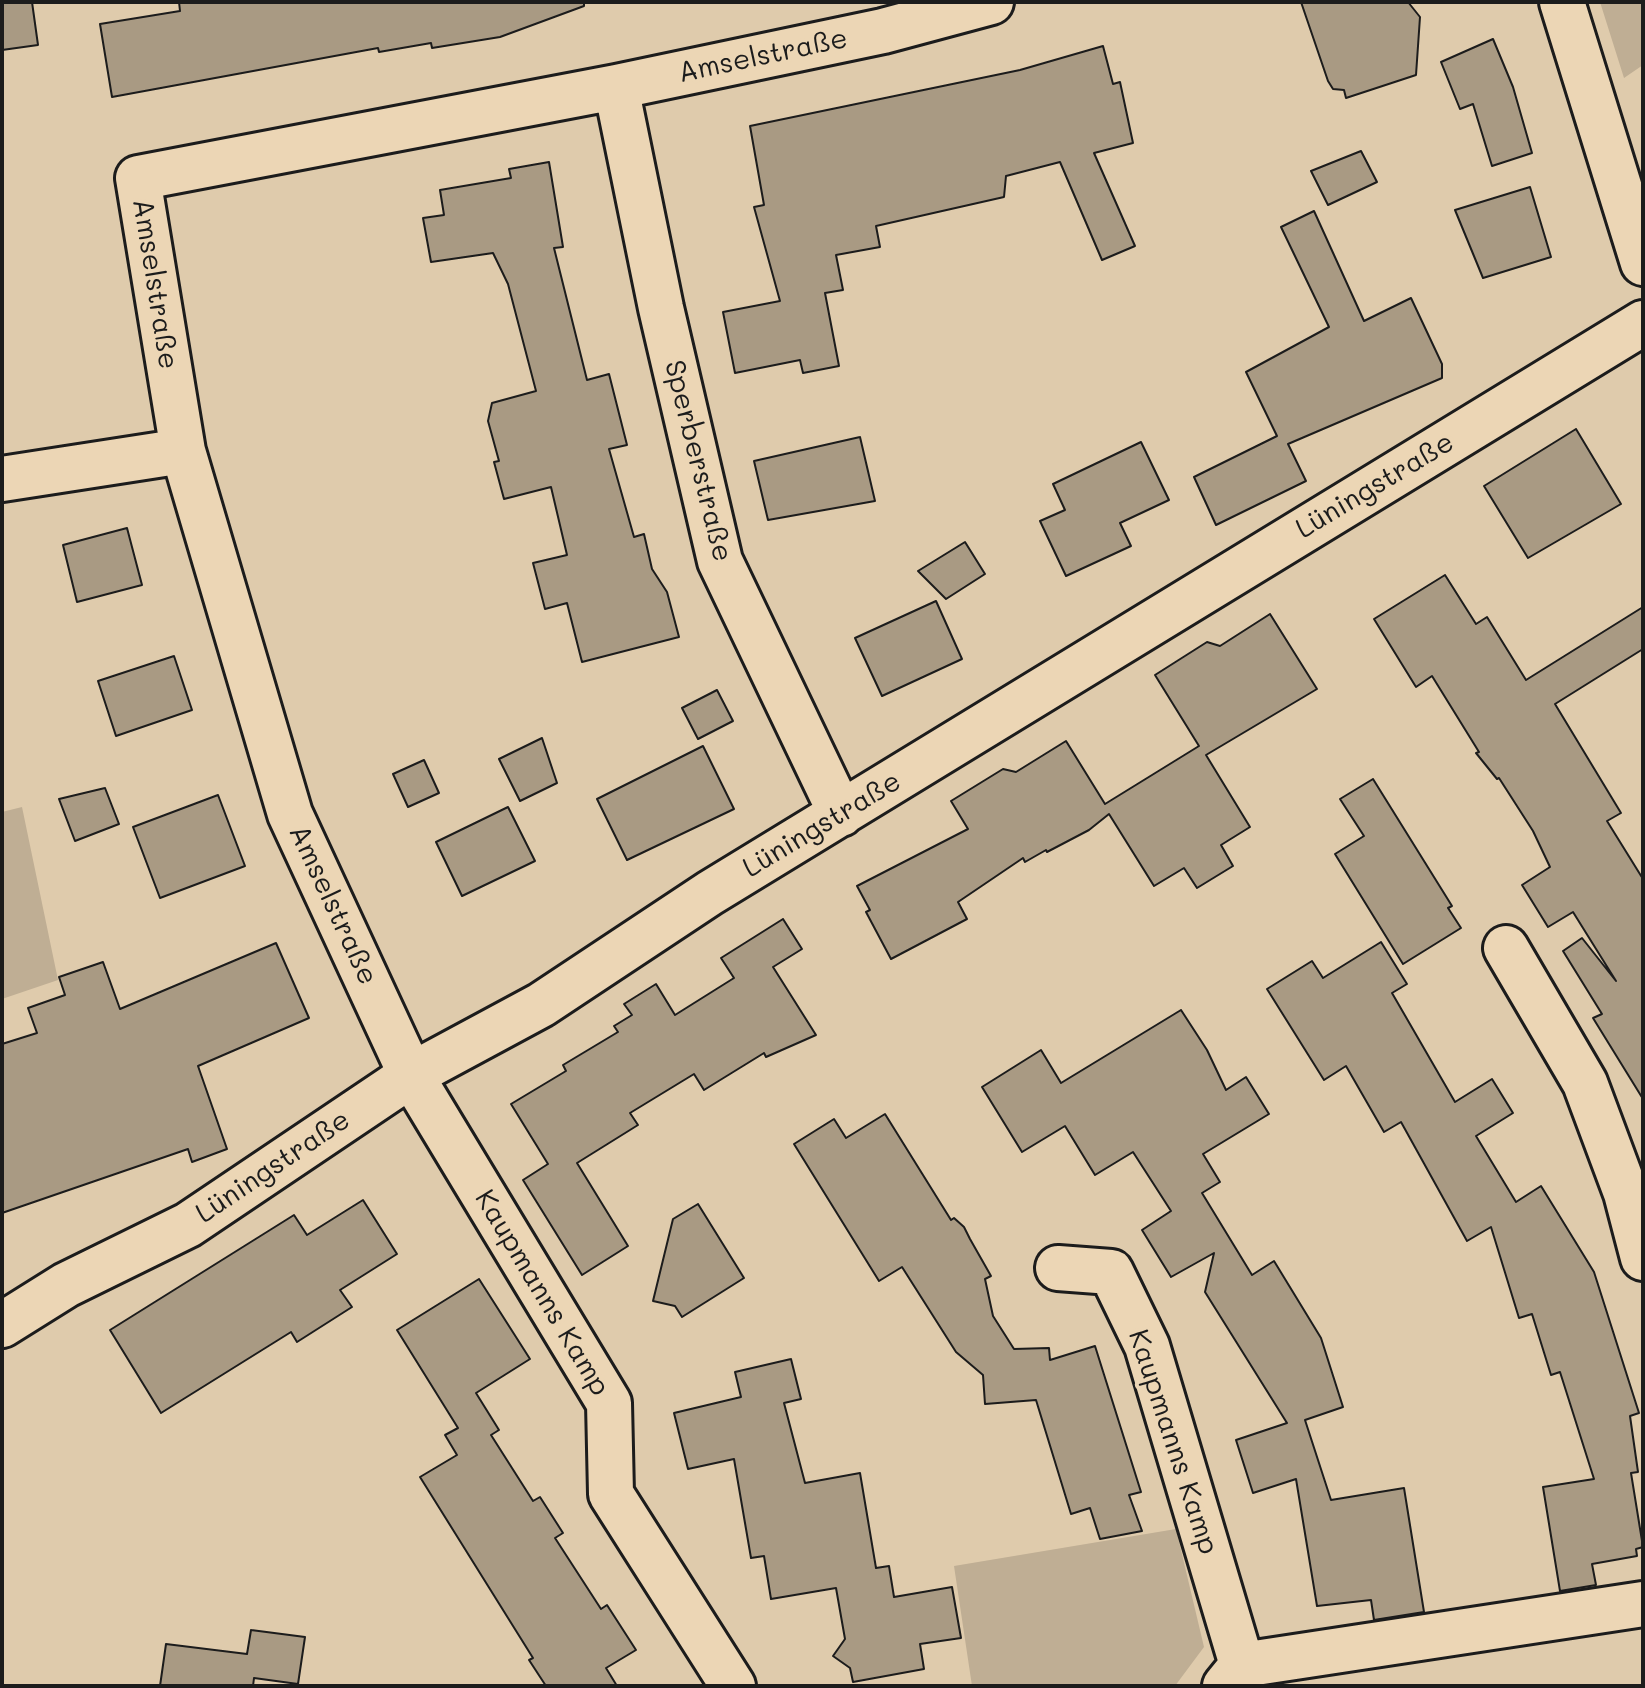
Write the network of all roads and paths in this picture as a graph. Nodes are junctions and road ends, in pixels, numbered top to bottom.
1 (991, 2) edge
2 (1562, 2) edge
3 (879, 16) edge
4 (616, 87) junction
5 (1643, 263) edge
6 (1643, 323) edge
7 (183, 451) junction
8 (2, 479) edge
9 (841, 814) junction
10 (1506, 948) dead end
11 (411, 1075) junction
12 (1643, 1258) edge
13 (1058, 1268) dead end
14 (2, 1325) edge
15 (1643, 1604) edge
16 (1234, 1676) edge
17 (733, 1686) edge

1 - 3 street, Amselstraße
2 - 5 street
3 - 4 street, Amselstraße
4 - 7 street, Amselstraße
4 - 9 street, Sperberstraße
6 - 9 street, Lüningstraße
7 - 8 street
7 - 11 street, Amselstraße
9 - 11 street, Lüningstraße
10 - 12 street
11 - 14 street, Lüningstraße
11 - 17 street, Kaupmanns Kamp
13 - 16 street, Kaupmanns Kamp
15 - 16 street, Kaupmanns Kamp

